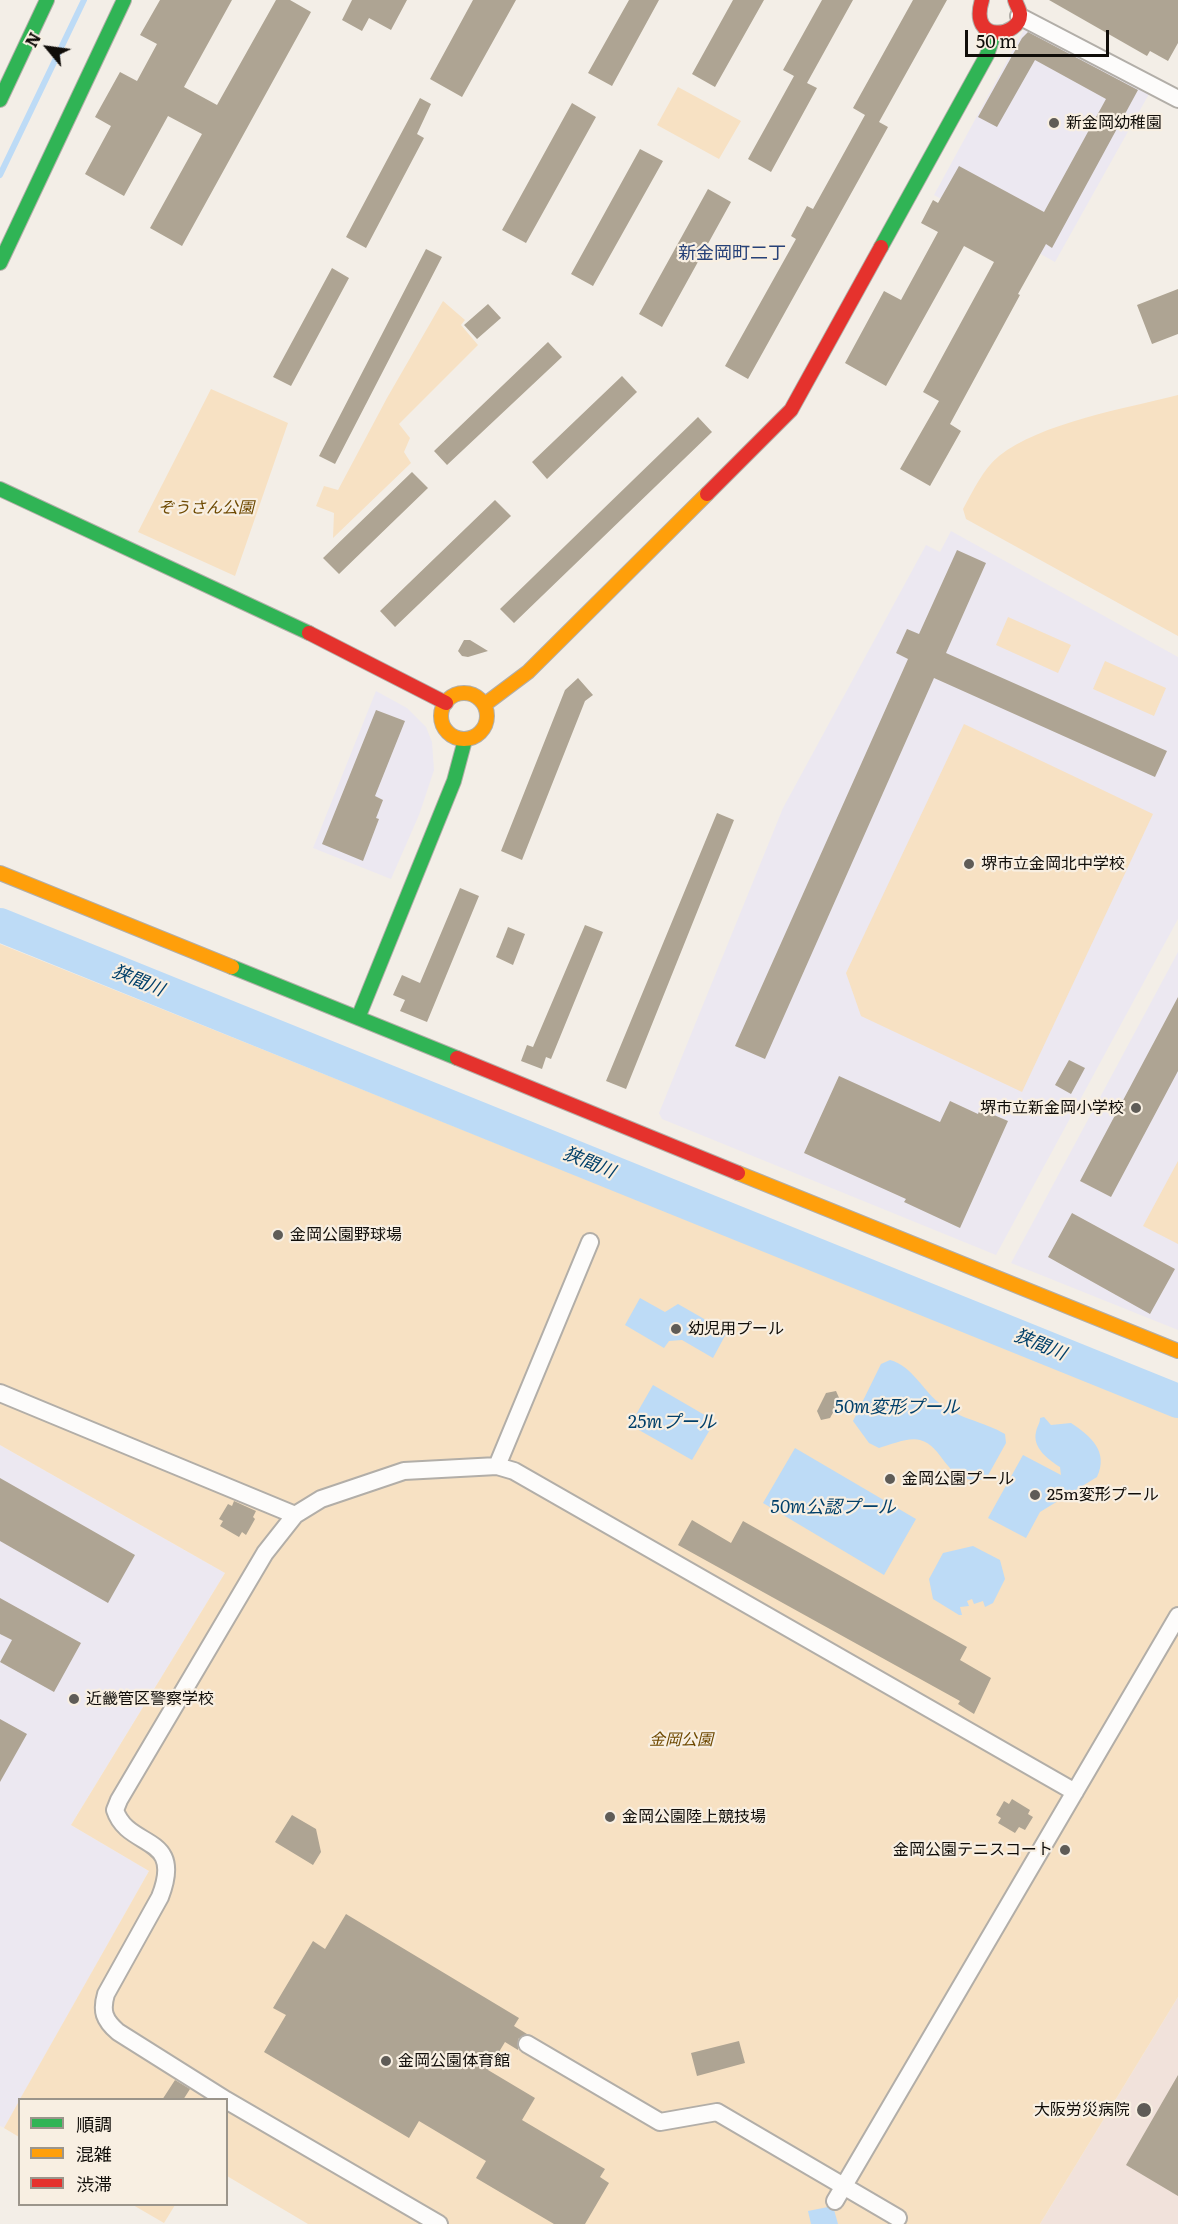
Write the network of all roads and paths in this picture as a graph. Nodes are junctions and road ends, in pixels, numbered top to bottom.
1 (47, 0) edge
2 (124, 0) edge
3 (982, 0) edge
4 (1017, 8) edge
5 (994, 34) junction
6 (0, 99) edge
7 (1178, 99) edge
8 (0, 263) edge
9 (0, 489) edge
10 (446, 703) junction
11 (484, 705) junction
12 (465, 740) junction
13 (0, 873) edge
14 (358, 1018) junction
15 (590, 1242) dead end
16 (1178, 1351) edge
17 (0, 1393) edge
18 (497, 1466) junction
19 (295, 1515) junction
20 (1178, 1616) edge
21 (1075, 1792) junction
22 (527, 2044) dead end
23 (223, 2098) edge
24 (228, 2101) edge
25 (844, 2186) junction
26 (835, 2201) dead end
27 (898, 2218) dead end
28 (440, 2224) edge

1 - 6 street
2 - 8 street
3 - 5 street
4 - 5 street
4 - 7 street
5 - 11 street
9 - 10 street
10 - 11 street
10 - 12 street
11 - 12 street
12 - 14 street
13 - 14 street
14 - 16 street
15 - 18 street
17 - 19 street
18 - 19 street
18 - 21 street
19 - 23 street
20 - 21 street
21 - 25 street
22 - 25 street
24 - 28 street
25 - 26 street
25 - 27 street

